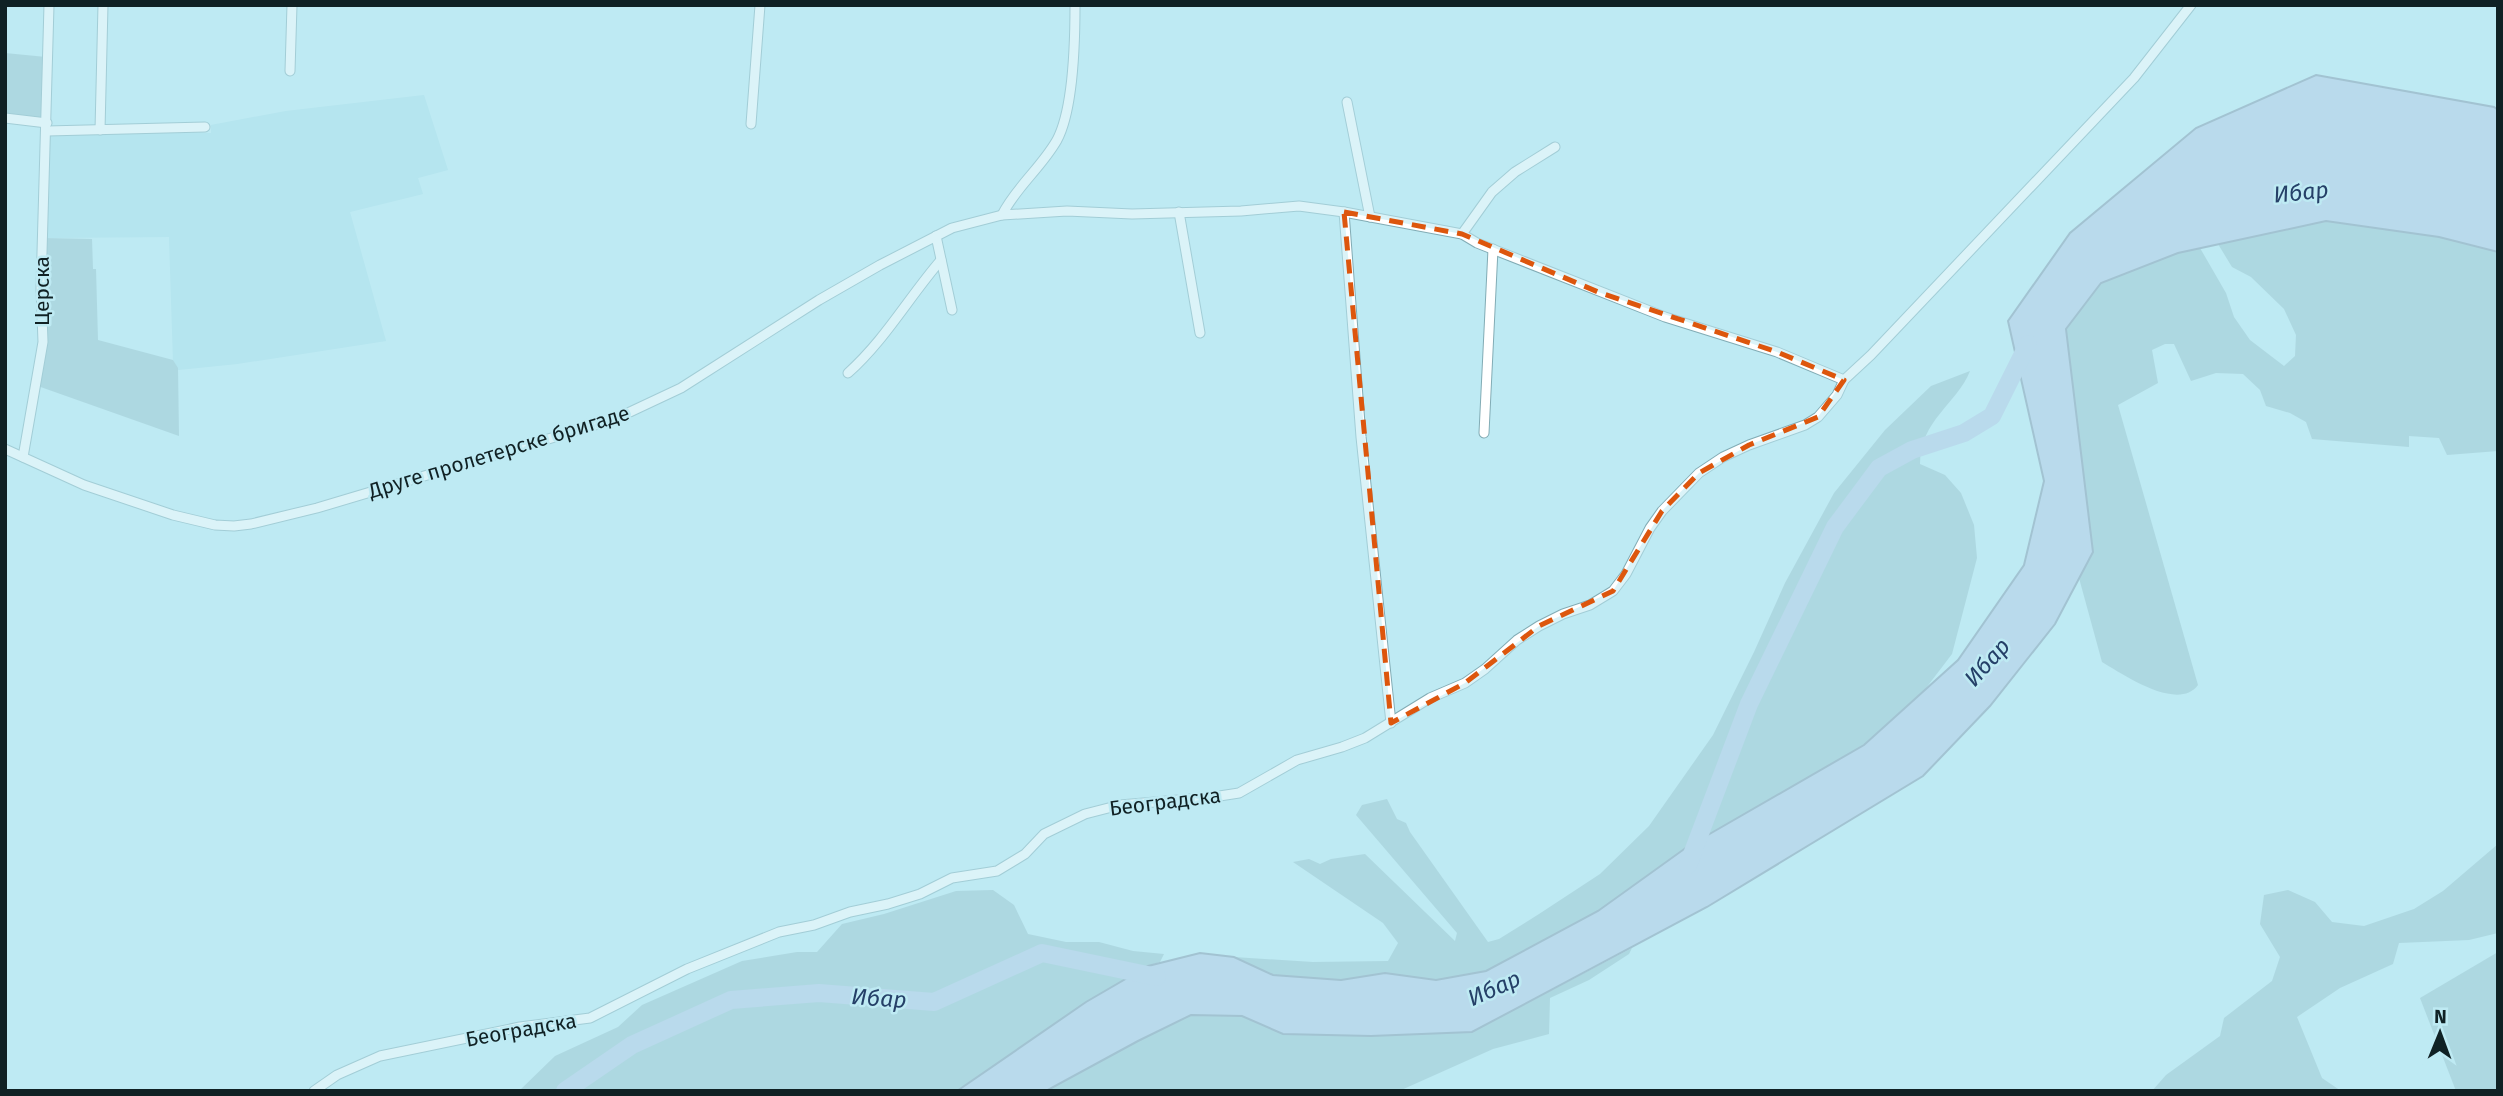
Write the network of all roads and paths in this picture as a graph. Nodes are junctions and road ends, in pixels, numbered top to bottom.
1 (49, 5) edge
2 (103, 5) edge
3 (292, 5) edge
4 (760, 5) edge
5 (1075, 5) edge
6 (2191, 5) edge
7 (290, 71) dead end
8 (1347, 102) dead end
9 (5, 118) edge
10 (751, 124) dead end
11 (47, 127) junction
12 (205, 127) dead end
13 (100, 130) junction
14 (1555, 147) dead end
15 (1179, 212) junction
16 (1344, 212) junction
17 (1002, 215) junction
18 (1370, 217) junction
19 (1462, 234) junction
20 (936, 236) junction
21 (1493, 249) junction
22 (941, 260) junction
23 (952, 310) dead end
24 (1200, 332) dead end
25 (848, 373) dead end
26 (1844, 380) junction
27 (1484, 433) dead end
28 (5, 449) edge
29 (23, 457) junction
30 (1391, 723) junction
31 (314, 1091) edge

1 - 11 street, Церска
2 - 13 street
3 - 7 street
4 - 10 street
5 - 17 street
6 - 26 street, Београдска
8 - 18 street
9 - 11 street
11 - 13 street
11 - 29 street, Церска
12 - 13 street
14 - 19 street
15 - 16 street, Друге пролетерске бригаде
15 - 17 street, Друге пролетерске бригаде
15 - 24 street
16 - 18 street, Друге пролетерске бригаде
16 - 30 street
17 - 20 street, Друге пролетерске бригаде
18 - 19 street, Друге пролетерске бригаде
19 - 21 street, Друге пролетерске бригаде
20 - 22 street
20 - 29 street, Друге пролетерске бригаде
21 - 26 street, Друге пролетерске бригаде
21 - 27 street
22 - 23 street
22 - 25 street
26 - 30 street, Београдска
28 - 29 street, Друге пролетерске бригаде
30 - 31 street, Београдска

